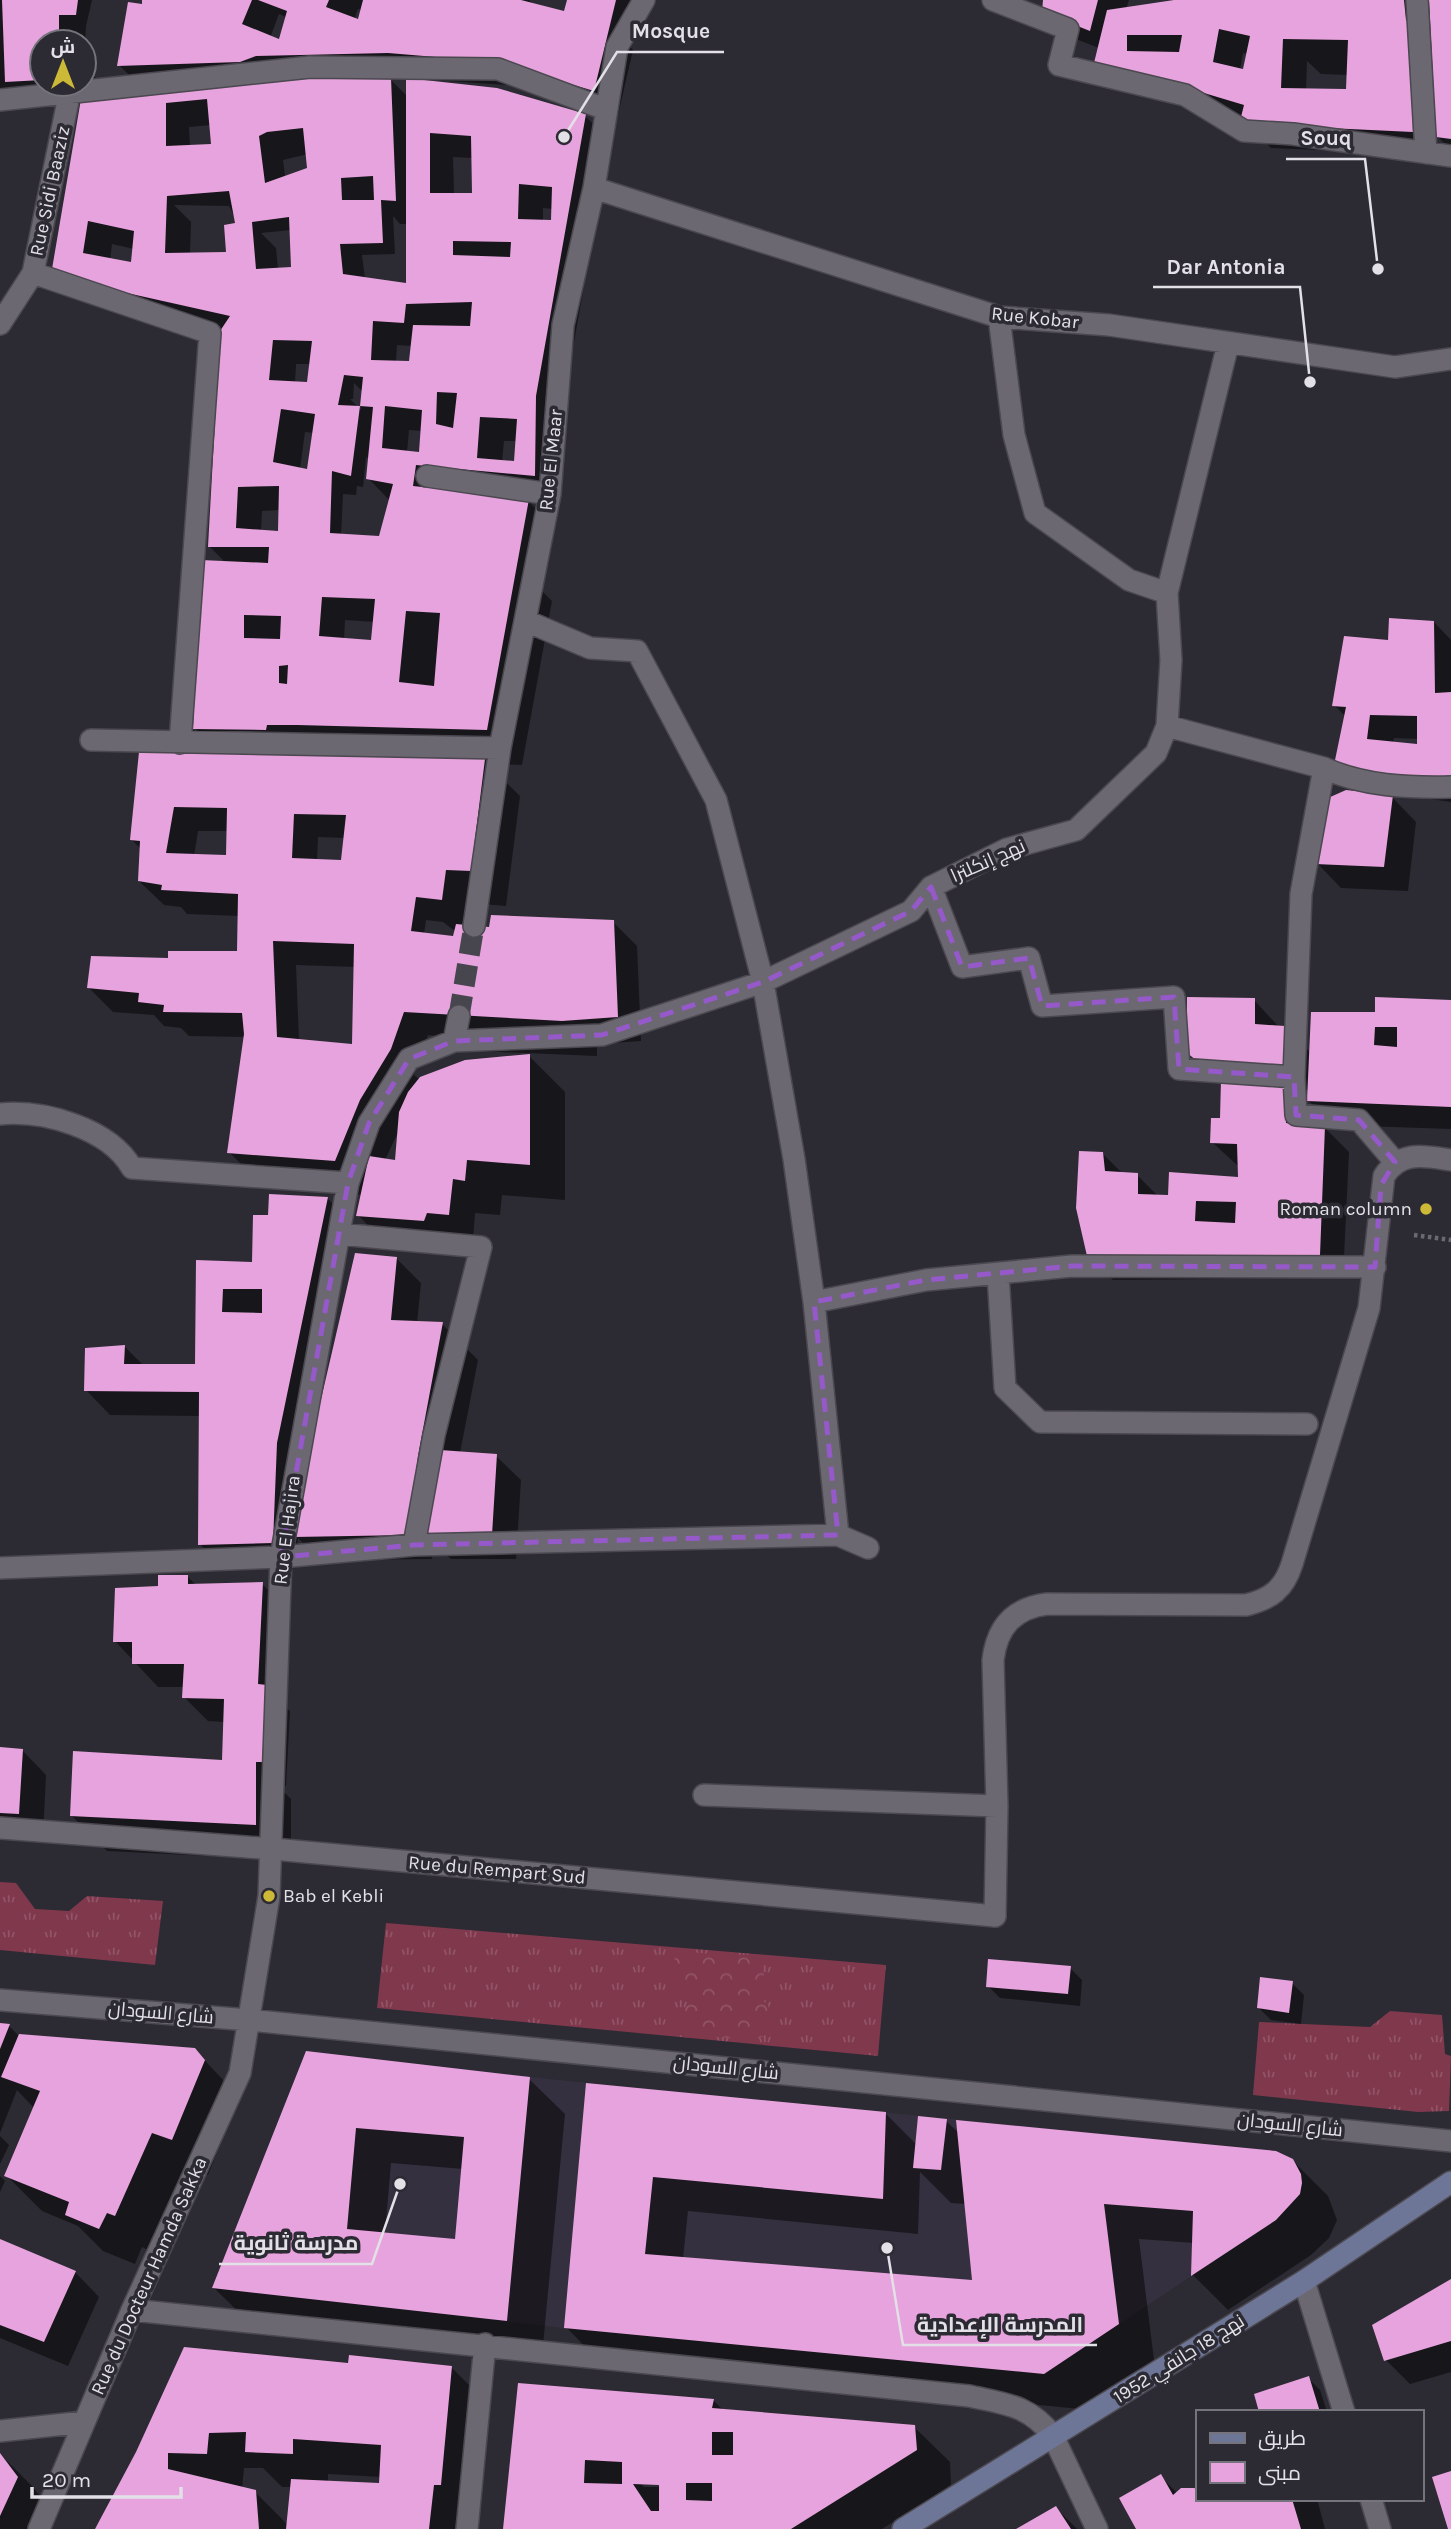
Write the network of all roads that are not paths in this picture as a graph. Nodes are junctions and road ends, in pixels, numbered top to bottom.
1 (645, 0) edge
2 (993, 0) edge
3 (1417, 0) edge
4 (0, 82) edge
5 (98, 88) edge
6 (28, 96) edge
7 (69, 98) edge
8 (0, 100) edge
9 (605, 109) junction
10 (1426, 153) junction
11 (1451, 156) edge
12 (594, 188) junction
13 (33, 273) junction
14 (999, 317) junction
15 (0, 324) edge
16 (1228, 344) junction
17 (1451, 359) edge
18 (427, 475) dead end
19 (550, 494) junction
20 (1167, 593) junction
21 (526, 621) junction
22 (1167, 726) junction
23 (91, 740) dead end
24 (180, 743) junction
25 (500, 748) junction
26 (1324, 768) junction
27 (1451, 787) edge
28 (931, 887) junction
29 (474, 926) tunnel mouth
30 (763, 982) junction
31 (459, 1016) tunnel mouth
32 (454, 1041) junction
33 (409, 1059) joint
34 (1294, 1077) junction
35 (0, 1114) edge
36 (1451, 1160) edge
37 (1395, 1162) junction
38 (348, 1183) junction
39 (339, 1234) junction
40 (1375, 1267) junction
41 (998, 1274) junction
42 (814, 1302) junction
43 (1307, 1424) dead end
44 (838, 1535) junction
45 (414, 1545) junction
46 (868, 1548) dead end
47 (281, 1557) junction
48 (0, 1568) edge
49 (704, 1795) dead end
50 (997, 1807) junction
51 (0, 1828) edge
52 (273, 1849) junction
53 (0, 2000) edge
54 (249, 2020) junction
55 (1451, 2141) edge
56 (1451, 2182) edge
57 (1304, 2281) junction
58 (132, 2310) junction
59 (485, 2344) junction
60 (1343, 2410) edge
61 (84, 2422) junction
62 (0, 2431) edge
63 (1053, 2437) junction
64 (1372, 2501) edge
65 (39, 2529) edge
66 (467, 2529) edge
67 (903, 2529) edge
68 (1097, 2529) edge
69 (1380, 2529) edge

1 - 9 street, Rue El Maar
2 - 10 street
3 - 10 street
4 - 8 street
5 - 9 street
6 - 8 street
7 - 13 street, Rue Sidi Baaziz
9 - 12 street, Rue El Maar
10 - 11 street
12 - 14 street, Rue Kobar
12 - 19 street, Rue El Maar
13 - 15 street, Rue Sidi Baaziz
13 - 24 street
14 - 16 street, Rue Kobar
14 - 20 street
16 - 17 street, Rue Kobar
16 - 20 street, نهج إنكلترا
18 - 19 street
19 - 21 street, Rue El Maar
20 - 22 street, نهج إنكلترا
21 - 25 street, Rue El Maar
21 - 30 street
22 - 26 street
22 - 28 street, نهج إنكلترا
23 - 24 street
24 - 25 street
25 - 29 street, Rue El Maar
26 - 27 street
26 - 34 street
28 - 30 street, نهج إنكلترا
28 - 34 street
30 - 32 street, نهج إنكلترا
30 - 42 street
31 - 32 street
32 - 33 street, نهج إنكلترا
33 - 38 street, Rue El Hajira
34 - 37 street
35 - 38 street
36 - 37 street
37 - 40 street
38 - 39 street, Rue El Hajira
39 - 45 street
39 - 47 street, Rue El Hajira
40 - 41 street
40 - 50 street
41 - 42 street
41 - 43 street
42 - 44 street
44 - 45 street
44 - 46 street
45 - 47 street
47 - 48 street
47 - 52 street, Rue El Hajira
49 - 50 street
50 - 52 street, Rue du Rempart Sud
51 - 52 street, Rue du Rempart Sud
52 - 54 street, Rue El Hajira
53 - 54 street, شارع السودان
54 - 55 street, شارع السودان
54 - 58 street, Rue du Docteur Hamda Sakka
56 - 57 main road, نهج 18 جانفي 1952
57 - 60 street
57 - 63 main road, نهج 18 جانفي 1952
58 - 59 street
58 - 61 street, Rue du Docteur Hamda Sakka
59 - 63 street
59 - 66 street
61 - 62 street
61 - 65 street, Rue du Docteur Hamda Sakka
63 - 67 main road, نهج 18 جانفي 1952
63 - 68 street
64 - 69 street

